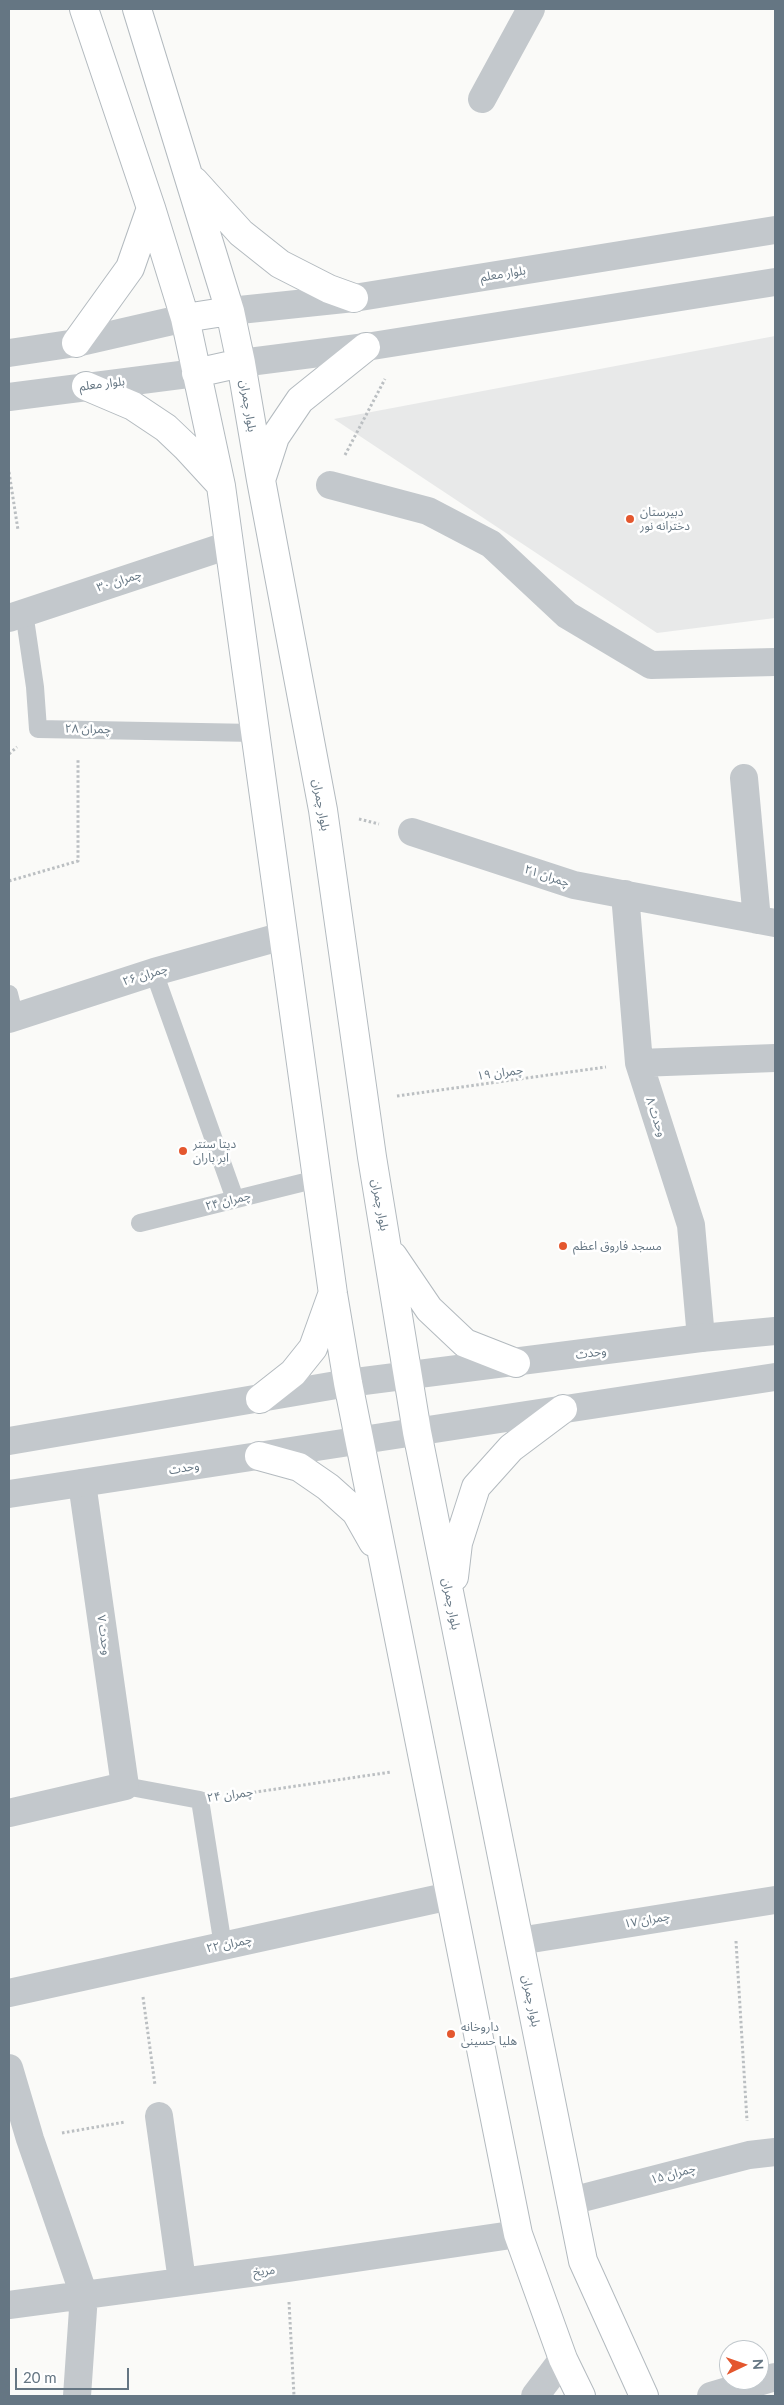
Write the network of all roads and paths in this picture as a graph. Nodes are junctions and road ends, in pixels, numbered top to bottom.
1 (84, 9) edge
2 (137, 9) edge
3 (531, 9) edge
4 (482, 99) dead end
5 (188, 174) junction
6 (151, 208) junction
7 (775, 230) edge
8 (775, 282) edge
9 (354, 298) junction
10 (230, 311) junction
11 (185, 318) junction
12 (405, 341) junction
13 (76, 343) junction
14 (366, 347) junction
15 (9, 353) edge
16 (241, 363) junction
17 (196, 372) junction
18 (86, 386) junction
19 (9, 398) edge
20 (9, 472) edge
21 (261, 480) junction
22 (330, 485) joint
23 (221, 486) junction
24 (18, 530) dead end
25 (229, 544) junction
26 (16, 615) edge
27 (775, 662) edge
28 (78, 729) junction
29 (255, 733) junction
30 (744, 778) dead end
31 (323, 810) junction
32 (412, 832) joint
33 (9, 881) edge
34 (625, 894) junction
35 (766, 922) edge
36 (283, 936) junction
37 (154, 972) junction
38 (11, 1010) edge
39 (775, 1058) edge
40 (639, 1063) junction
41 (364, 1100) junction
42 (317, 1179) junction
43 (235, 1199) junction
44 (140, 1223) dead end
45 (386, 1244) junction
46 (333, 1294) junction
47 (775, 1331) edge
48 (700, 1338) junction
49 (516, 1363) junction
50 (408, 1376) junction
51 (775, 1377) edge
52 (348, 1384) junction
53 (260, 1399) junction
54 (563, 1409) junction
55 (417, 1432) junction
56 (9, 1441) edge
57 (359, 1442) junction
58 (259, 1456) junction
59 (82, 1483) junction
60 (9, 1494) edge
61 (381, 1556) junction
62 (451, 1600) junction
63 (423, 1767) junction
64 (125, 1786) junction
65 (200, 1800) junction
66 (9, 1813) edge
67 (450, 1896) junction
68 (775, 1900) edge
69 (734, 1905) junction
70 (519, 1942) junction
71 (223, 1946) junction
72 (138, 1964) junction
73 (9, 1993) edge
74 (9, 2068) edge
75 (159, 2116) junction
76 (30, 2139) junction
77 (762, 2153) edge
78 (571, 2201) junction
79 (518, 2234) junction
80 (287, 2268) junction
81 (182, 2281) junction
82 (84, 2295) junction
83 (9, 2305) edge
84 (563, 2359) junction
85 (775, 2377) edge
86 (77, 2396) edge
87 (294, 2396) edge
88 (535, 2396) edge
89 (581, 2396) edge
90 (644, 2396) edge
91 (712, 2396) edge

1 - 6 main road
2 - 5 main road, بلوار چمران
3 - 4 street
5 - 9 main road
5 - 10 main road, بلوار چمران
6 - 11 main road
6 - 13 main road
7 - 9 street, بلوار معلم
8 - 12 street
9 - 10 street, بلوار معلم
10 - 11 main road
10 - 16 main road, بلوار چمران
11 - 13 street
11 - 17 main road
12 - 14 street
12 - 22 path
13 - 15 street
14 - 16 street
14 - 21 main road
16 - 17 main road
16 - 21 main road, بلوار چمران
17 - 18 street, بلوار معلم
17 - 23 main road
18 - 19 street, بلوار معلم
18 - 23 main road
20 - 24 path
21 - 31 main road, بلوار چمران
22 - 27 street
23 - 25 main road
25 - 26 street, چمران ۳۰
25 - 29 main road
26 - 28 lane, چمران ۲۸
28 - 29 lane, چمران ۲۸
28 - 33 path
29 - 36 main road
30 - 35 street
31 - 32 path
31 - 41 main road, بلوار چمران
32 - 34 street, چمران ۲۱
34 - 35 street, چمران ۲۱
34 - 40 street, وحدت ۸
36 - 37 street, چمران ۲۶
36 - 42 main road
37 - 38 street, چمران ۲۶
37 - 43 lane
39 - 40 street
40 - 41 path, چمران ۱۹
40 - 48 street, وحدت ۸
41 - 45 main road, بلوار چمران
42 - 43 lane, چمران ۲۴
42 - 46 main road
43 - 44 lane, چمران ۲۴
45 - 49 main road
45 - 50 main road, بلوار چمران
46 - 52 main road
46 - 53 main road
47 - 48 street, وحدت
48 - 49 street, وحدت
49 - 50 street, وحدت
50 - 52 street, وحدت
50 - 55 main road, بلوار چمران
51 - 54 street
52 - 53 street
52 - 57 main road
53 - 56 street
54 - 55 street
54 - 62 main road
55 - 57 street, وحدت
55 - 62 main road, بلوار چمران
57 - 58 street, وحدت
57 - 61 main road
58 - 59 street, وحدت
58 - 61 main road
59 - 60 street, وحدت
59 - 64 street, وحدت ۷
61 - 63 main road
62 - 70 main road, بلوار چمران
63 - 65 path, چمران ۲۴
63 - 67 main road
64 - 65 lane, چمران ۲۴
64 - 66 street, چمران ۲۴
65 - 71 lane
67 - 71 street, چمران ۲۲
67 - 79 main road
68 - 69 street, چمران ۱۷
69 - 70 street, چمران ۱۷
69 - 77 path
70 - 78 main road, بلوار چمران
71 - 72 street, چمران ۲۲
72 - 73 street, چمران ۲۲
72 - 75 path
74 - 76 street
75 - 76 path
75 - 81 street
76 - 82 street
77 - 78 street, چمران ۱۵
78 - 90 main road, بلوار چمران
79 - 80 street, مریخ
79 - 84 main road
80 - 81 street, مریخ
80 - 87 path
81 - 82 street, مریخ
82 - 83 street, مریخ
82 - 86 street
84 - 88 street
84 - 89 main road
85 - 91 street

